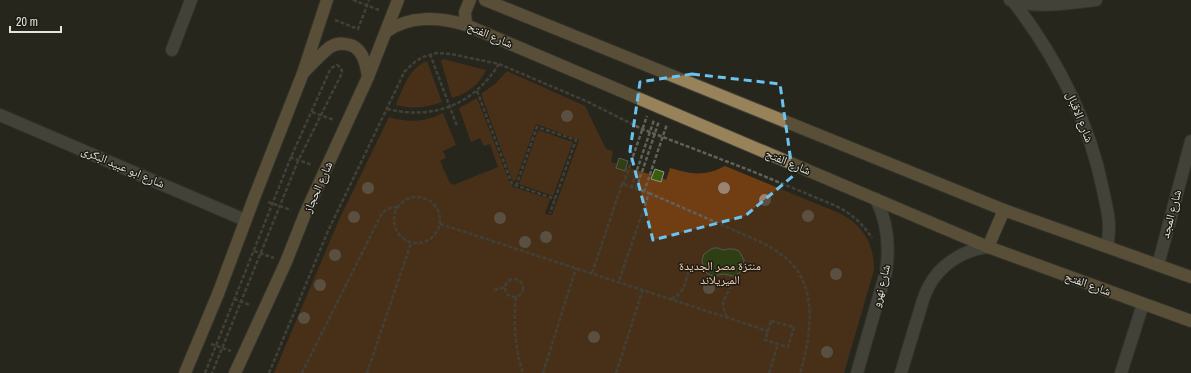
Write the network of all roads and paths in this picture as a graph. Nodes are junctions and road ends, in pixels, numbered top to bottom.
1 (191, 0) edge
2 (327, 0) edge
3 (353, 0) edge
4 (369, 0) edge
5 (398, 0) edge
6 (470, 0) edge
7 (485, 0) edge
8 (1012, 0) edge
9 (1096, 0) edge
10 (367, 6) junction
11 (337, 13) dead end
12 (392, 16) junction
13 (466, 25) junction
14 (386, 32) junction
15 (172, 50) dead end
16 (430, 54) junction
17 (499, 64) junction
18 (303, 73) junction
19 (368, 77) junction
20 (477, 91) junction
21 (450, 106) junction
22 (661, 108) junction
23 (387, 109) junction
24 (312, 112) junction
25 (0, 115) edge
26 (321, 115) junction
27 (346, 125) junction
28 (457, 126) dead end
29 (642, 129) junction
30 (650, 132) junction
31 (655, 134) junction
32 (663, 137) junction
33 (1191, 141) edge
34 (273, 150) junction
35 (291, 157) junction
36 (298, 160) junction
37 (325, 170) junction
38 (623, 185) junction
39 (516, 186) junction
40 (631, 188) junction
41 (636, 189) junction
42 (644, 192) junction
43 (648, 193) junction
44 (254, 198) junction
45 (555, 199) junction
46 (876, 199) junction
47 (273, 204) junction
48 (280, 206) junction
49 (397, 207) junction
50 (1004, 210) junction
51 (550, 213) dead end
52 (305, 214) junction
53 (245, 220) junction
54 (440, 224) junction
55 (411, 243) junction
56 (236, 245) junction
57 (874, 245) dead end
58 (988, 247) junction
59 (1108, 247) junction
60 (254, 251) junction
61 (261, 253) junction
62 (286, 262) junction
63 (695, 265) dead end
64 (1158, 265) junction
65 (576, 268) junction
66 (592, 273) junction
67 (1191, 276) edge
68 (619, 281) junction
69 (730, 283) dead end
70 (505, 287) junction
71 (643, 289) junction
72 (494, 290) dead end
73 (218, 294) junction
74 (516, 297) junction
75 (235, 299) junction
76 (671, 299) junction
77 (241, 302) junction
78 (1143, 304) junction
79 (264, 309) junction
80 (727, 317) junction
81 (1191, 321) edge
82 (768, 331) junction
83 (198, 340) junction
84 (778, 344) junction
85 (216, 346) junction
86 (222, 348) junction
87 (243, 355) junction
88 (185, 373) edge
89 (205, 373) edge
90 (212, 373) edge
91 (235, 373) edge
92 (268, 373) edge
93 (302, 373) edge
94 (367, 373) edge
95 (523, 373) edge
96 (543, 373) edge
97 (616, 373) edge
98 (769, 373) edge
99 (800, 373) edge
100 (857, 373) edge
101 (901, 373) edge
102 (1121, 373) edge

1 - 15 street
2 - 18 main road
3 - 10 path
4 - 10 path
5 - 12 main road, شارع الحجاز
6 - 13 main road
7 - 50 main road
8 - 9 street
8 - 59 street, شارع الاقبال
10 - 11 path
10 - 12 path
12 - 14 main road, شارع الحجاز
13 - 14 main road, شارع الفتح
13 - 22 main road, شارع الفتح
14 - 19 main road, شارع الحجاز
16 - 17 path
16 - 21 path
16 - 23 path
17 - 20 path
17 - 29 path
18 - 19 main road
18 - 34 main road
19 - 27 main road, شارع الحجاز
20 - 21 path
20 - 39 path
21 - 23 path
21 - 28 path
22 - 29 path
22 - 30 path
22 - 31 path
22 - 32 path
22 - 46 main road, شارع الفتح
23 - 92 path
24 - 26 path
24 - 26 path
24 - 35 path
25 - 53 street, شارع ابو عبيد البكرى
26 - 27 path
26 - 36 path
27 - 37 main road, شارع الحجاز
29 - 30 path
29 - 38 path
30 - 31 path
30 - 40 path
31 - 32 path
31 - 41 path
32 - 42 path
32 - 57 path
33 - 64 street, شارع المجد
34 - 35 path
34 - 44 main road
35 - 36 path
35 - 47 path
36 - 37 path
36 - 48 path
37 - 52 main road, شارع الحجاز
38 - 40 path
38 - 66 path
39 - 45 path
39 - 45 path
40 - 41 path
41 - 42 path
42 - 43 path
43 - 68 path
43 - 99 path
44 - 47 path
44 - 53 main road
45 - 51 path
46 - 58 main road, شارع الفتح
46 - 100 street, شارع نهرو
47 - 48 path
47 - 60 path
48 - 52 path
48 - 61 path
49 - 54 path
49 - 55 path
49 - 93 path
50 - 58 main road
50 - 59 main road
52 - 62 main road, شارع الحجاز
53 - 56 main road
54 - 55 path
54 - 65 path
55 - 94 path
56 - 60 path
56 - 73 main road
58 - 78 main road, شارع الفتح
58 - 101 street
59 - 64 main road
60 - 61 path
60 - 75 path
61 - 62 path
61 - 77 path
62 - 79 main road, شارع الحجاز
63 - 76 path
64 - 67 main road
65 - 66 path
65 - 96 path
66 - 68 path
68 - 71 path
69 - 80 path
70 - 72 path
70 - 74 path
70 - 74 path
71 - 76 path
71 - 97 path
73 - 75 path
73 - 83 main road
74 - 95 path
75 - 77 path
75 - 85 path
76 - 80 path
77 - 79 path
77 - 86 path
78 - 81 main road, شارع الفتح
78 - 102 street
79 - 87 main road, شارع الحجاز
80 - 82 path
82 - 84 path
82 - 84 path
83 - 85 path
83 - 88 main road
84 - 98 path
85 - 86 path
85 - 89 path
86 - 87 path
86 - 90 path
87 - 91 main road, شارع الحجاز

